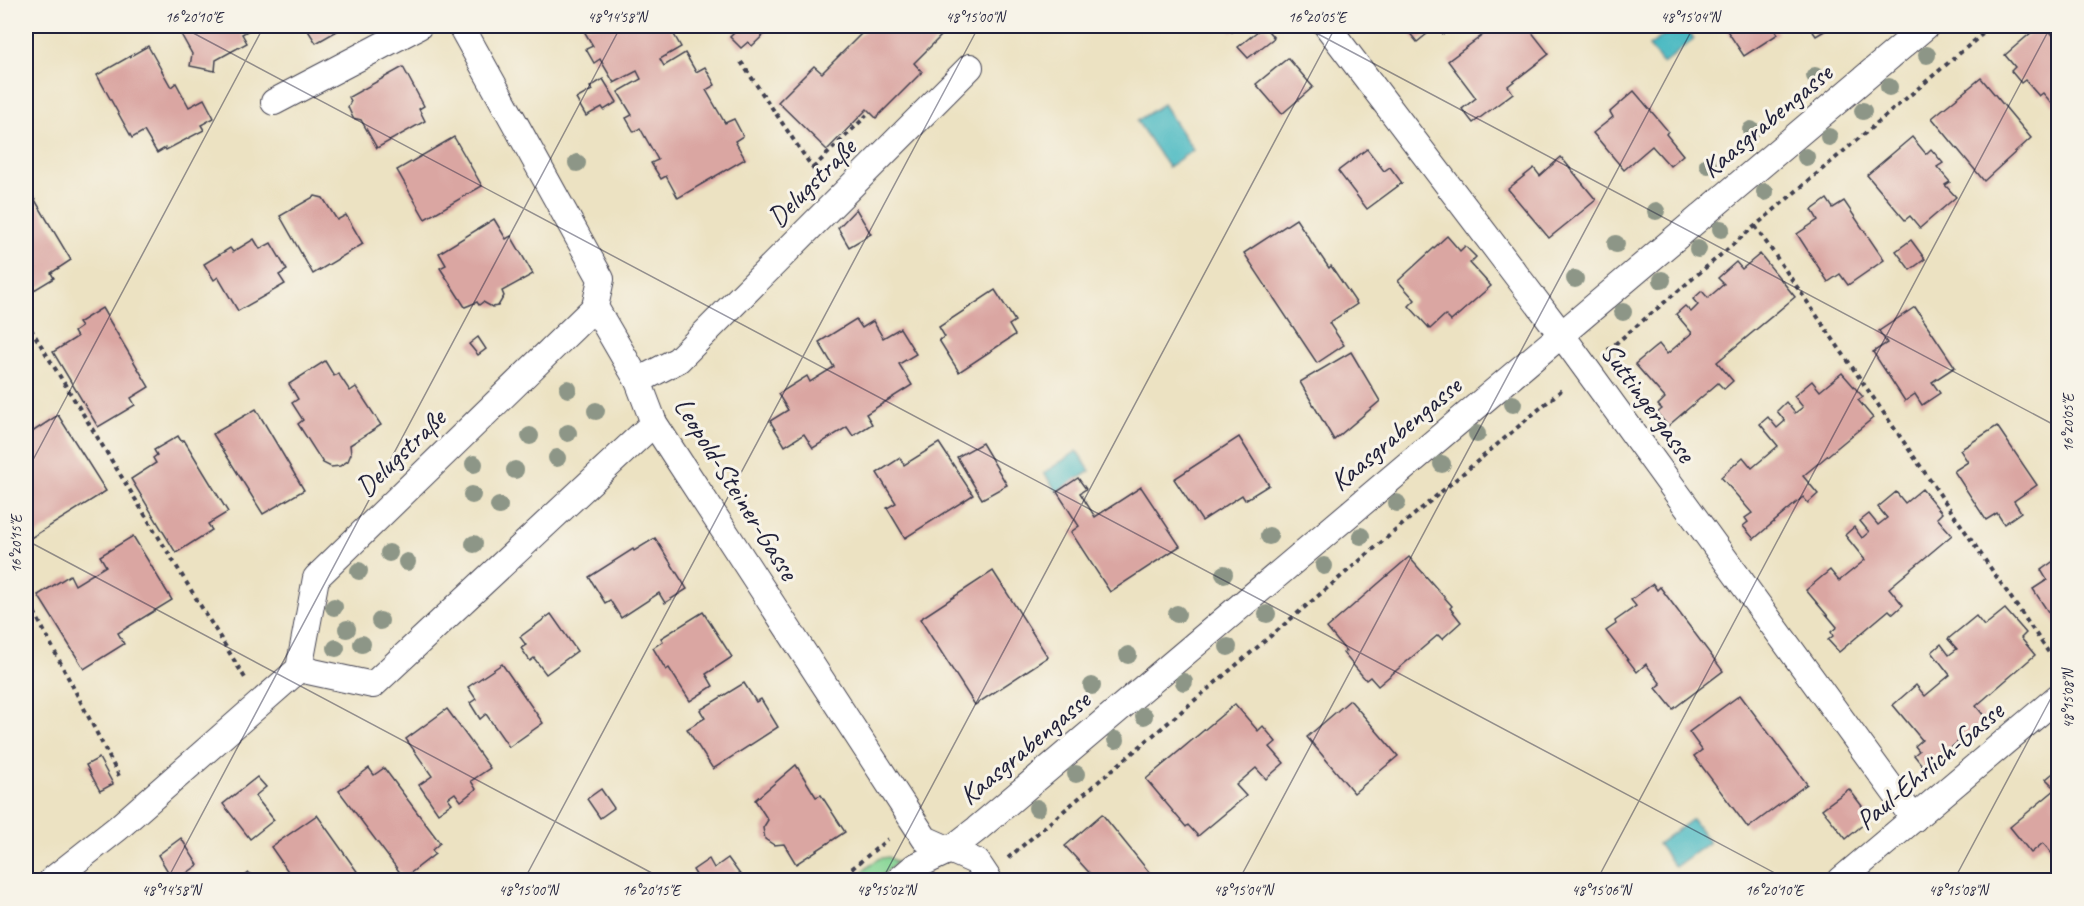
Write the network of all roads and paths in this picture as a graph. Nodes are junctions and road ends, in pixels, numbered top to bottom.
1 (419, 26) edge
2 (460, 26) edge
3 (1327, 26) edge
4 (1926, 26) edge
5 (1992, 26) edge
6 (741, 62) dead end
7 (970, 67) dead end
8 (274, 102) dead end
9 (867, 115) dead end
10 (1755, 226) junction
11 (595, 307) junction
12 (26, 321) edge
13 (1561, 334) junction
14 (1587, 369) junction
15 (638, 381) junction
16 (654, 423) junction
17 (26, 596) edge
18 (2058, 667) edge
19 (299, 669) junction
20 (2058, 697) edge
21 (260, 702) junction
22 (118, 776) dead end
23 (912, 819) junction
24 (1914, 819) junction
25 (950, 850) junction
26 (987, 878) edge
27 (52, 880) edge
28 (838, 880) edge
29 (899, 880) edge
30 (1841, 880) edge

1 - 8 street
2 - 11 street
3 - 13 street, Suttingergasse
4 - 13 street, Kaasgrabengasse
5 - 10 path
6 - 9 path
7 - 15 street, Delugstraße
10 - 14 path
10 - 18 path
11 - 15 street, Leopold-Steiner-Gasse
11 - 19 street, Delugstraße
12 - 21 path
13 - 14 street, Suttingergasse
13 - 25 street, Kaasgrabengasse
14 - 24 street, Suttingergasse
14 - 26 path
15 - 16 street, Leopold-Steiner-Gasse
16 - 19 street
16 - 23 street, Leopold-Steiner-Gasse
17 - 22 path
19 - 21 street
20 - 24 street, Paul-Ehrlich-Gasse
21 - 27 street
23 - 25 street, Leopold-Steiner-Gasse
23 - 28 path
24 - 30 street, Paul-Ehrlich-Gasse
25 - 26 street, Leopold-Steiner-Gasse
25 - 29 street, Kaasgrabengasse

